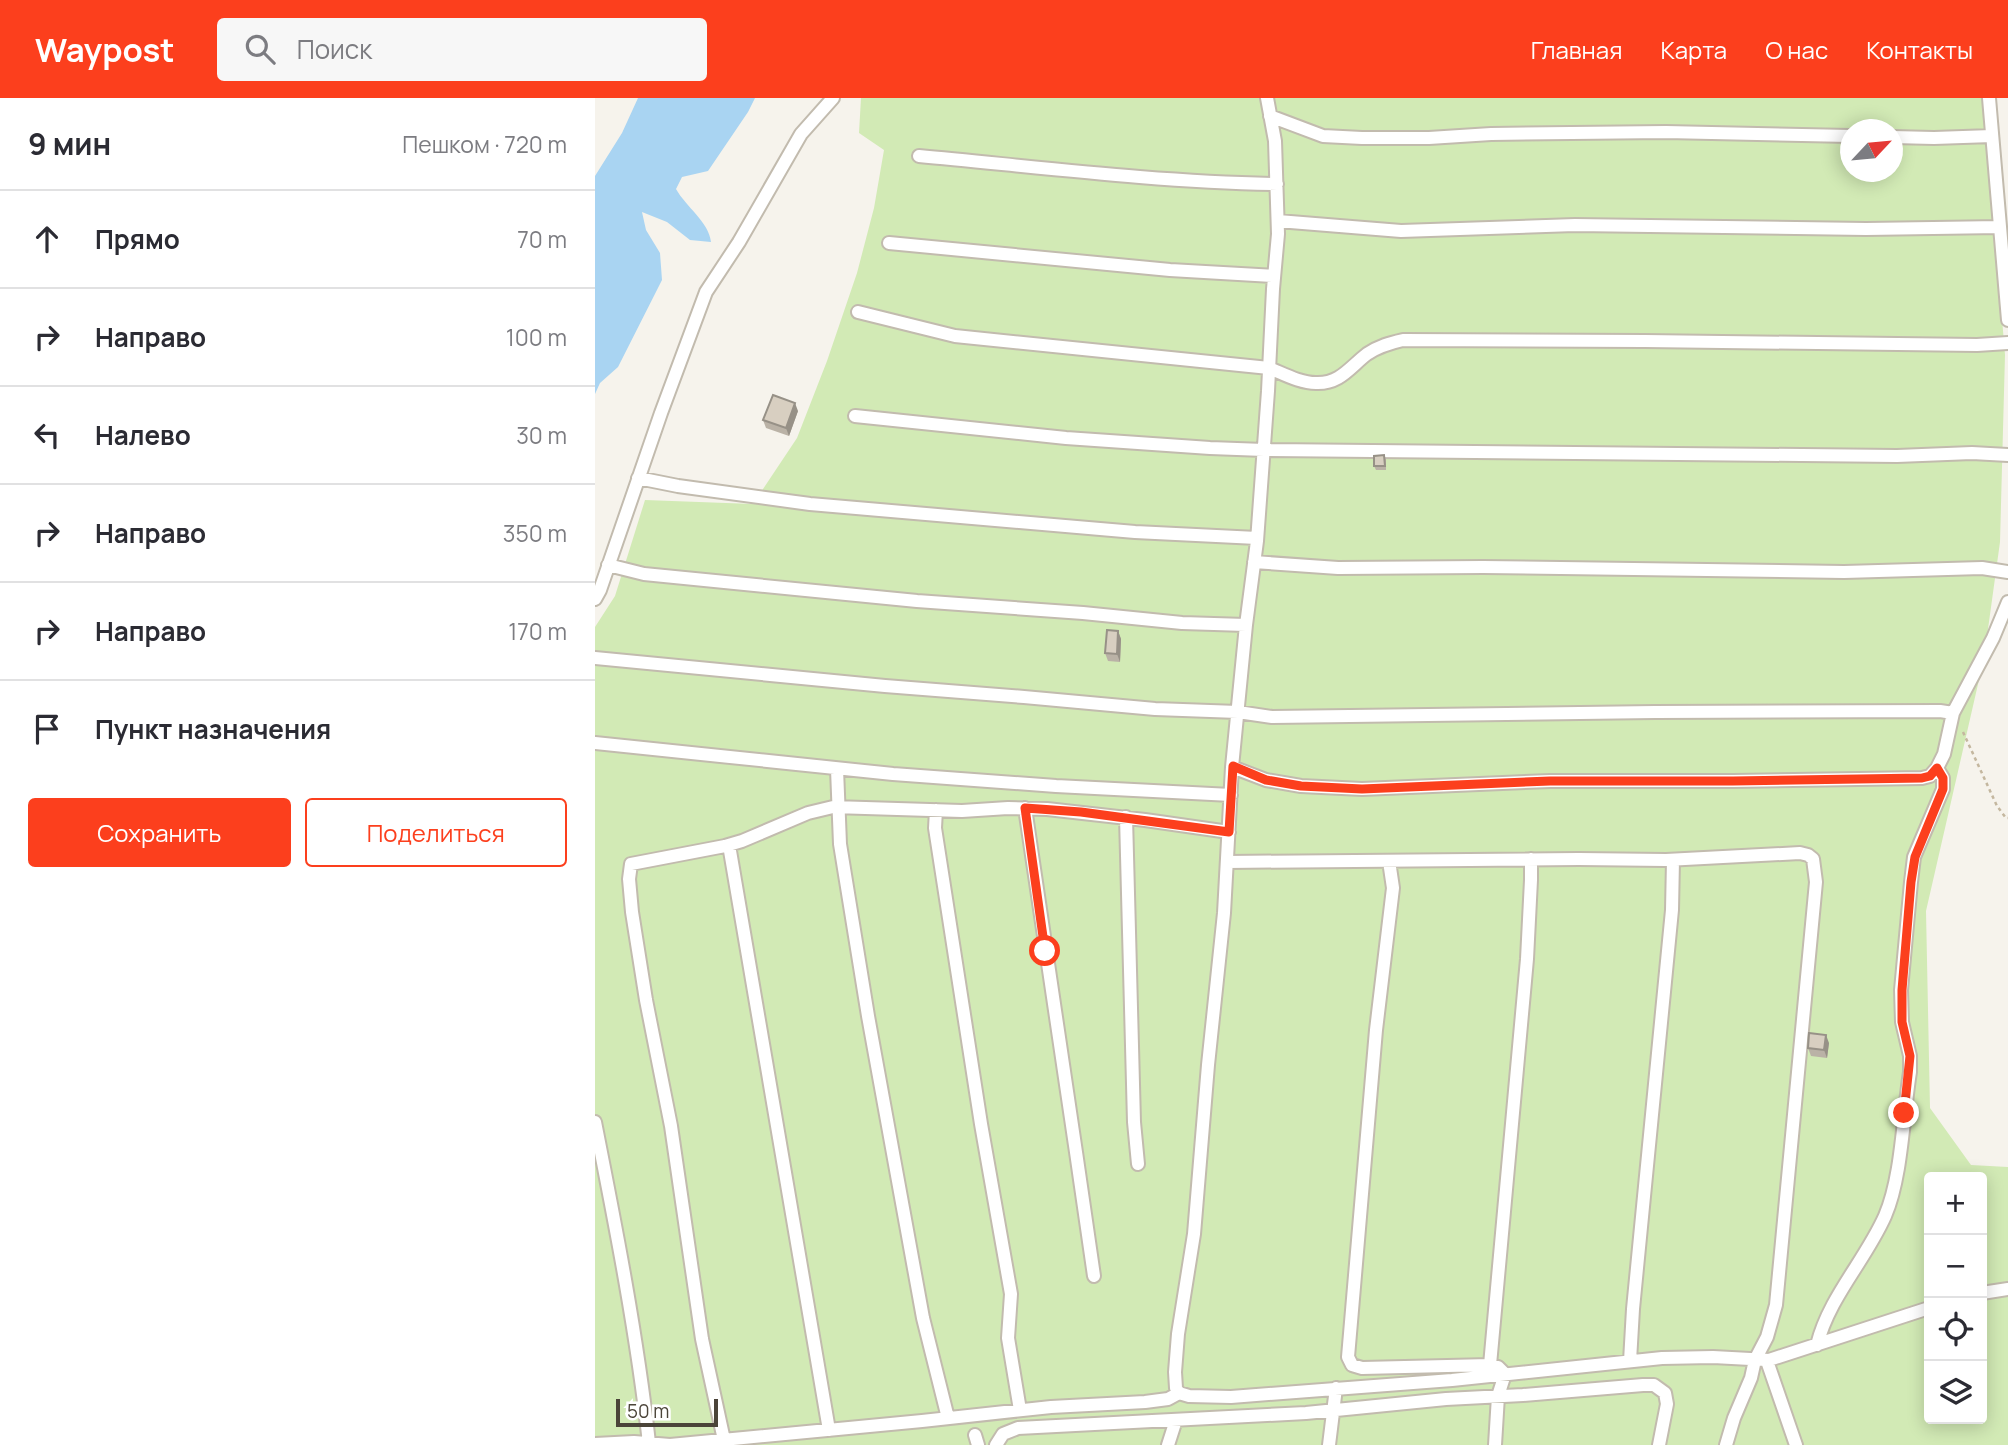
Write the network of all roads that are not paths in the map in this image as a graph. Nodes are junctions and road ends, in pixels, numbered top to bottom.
1 (833, 98) edge
2 (1267, 98) edge
3 (1989, 98) edge
4 (1270, 116) junction
5 (1840, 136) edge
6 (1992, 136) junction
7 (1903, 137) edge
8 (919, 156) dead end
9 (1277, 184) junction
10 (1278, 221) junction
11 (2000, 227) junction
12 (889, 243) dead end
13 (1274, 276) junction
14 (858, 312) dead end
15 (2008, 320) edge
16 (2008, 343) edge
17 (1269, 368) junction
18 (855, 416) dead end
19 (1264, 450) junction
20 (2008, 455) edge
21 (638, 478) junction
22 (1257, 538) junction
23 (1254, 562) junction
24 (608, 565) junction
25 (2008, 572) edge
26 (595, 599) edge
27 (2008, 603) edge
28 (1247, 625) junction
29 (595, 658) edge
30 (1238, 712) junction
31 (1954, 713) junction
32 (595, 743) edge
33 (1233, 766) junction
34 (1937, 768) junction
35 (837, 769) junction
36 (1231, 795) junction
37 (840, 807) junction
38 (1025, 808) junction
39 (936, 810) junction
40 (1126, 817) junction
41 (1229, 832) junction
42 (729, 845) junction
43 (1531, 859) junction
44 (1673, 860) junction
45 (1389, 861) junction
46 (1227, 862) junction
47 (595, 1122) edge
48 (1138, 1164) dead end
49 (1094, 1276) dead end
50 (2008, 1289) edge
51 (1987, 1292) edge
52 (1924, 1310) edge
53 (1818, 1345) junction
54 (1630, 1361) junction
55 (1761, 1361) junction
56 (1490, 1365) junction
57 (1505, 1374) junction
58 (1336, 1388) junction
59 (1179, 1393) junction
60 (1498, 1396) junction
61 (1020, 1410) junction
62 (1333, 1410) junction
63 (948, 1418) junction
64 (1177, 1420) junction
65 (829, 1430) junction
66 (725, 1440) junction
67 (649, 1443) junction
68 (595, 1444) edge
69 (996, 1445) edge
70 (1168, 1445) edge
71 (1329, 1445) edge
72 (1496, 1445) edge
73 (1659, 1445) edge
74 (1727, 1445) edge
75 (1796, 1445) edge

1 - 21 street
2 - 4 street
3 - 6 street
4 - 5 street
4 - 9 street
6 - 7 street
6 - 11 street
8 - 9 street
9 - 10 street
10 - 11 street
10 - 13 street
11 - 15 street
12 - 13 street
13 - 17 street
14 - 17 street
16 - 17 street
17 - 19 street
18 - 19 street
19 - 20 street
19 - 22 street
21 - 22 street
21 - 24 street
22 - 23 street
23 - 25 street
23 - 28 street
24 - 26 street
24 - 28 street
27 - 31 street
28 - 30 street
29 - 30 street
30 - 31 street
30 - 33 street
31 - 34 street
32 - 35 street
33 - 34 street
33 - 36 street
34 - 53 street
35 - 36 street
35 - 37 street
36 - 41 street
37 - 39 street
37 - 42 street
37 - 63 street
38 - 39 street
38 - 40 street
38 - 49 street
39 - 61 street
40 - 41 street
40 - 48 street
41 - 46 street
42 - 65 street
42 - 66 street
43 - 44 street
43 - 45 street
43 - 56 street
44 - 54 street
44 - 55 street
45 - 46 street
45 - 56 street
46 - 59 street
47 - 67 street
50 - 51 street
52 - 53 street
53 - 55 street
54 - 55 street
54 - 57 street
55 - 74 street
55 - 75 street
56 - 57 street
57 - 58 street
57 - 60 street
58 - 59 street
58 - 62 street
59 - 61 street
60 - 62 street
60 - 72 street
60 - 73 street
61 - 63 street
62 - 64 street
62 - 71 street
63 - 65 street
64 - 69 street
64 - 70 street
65 - 66 street
66 - 67 street
67 - 68 street

